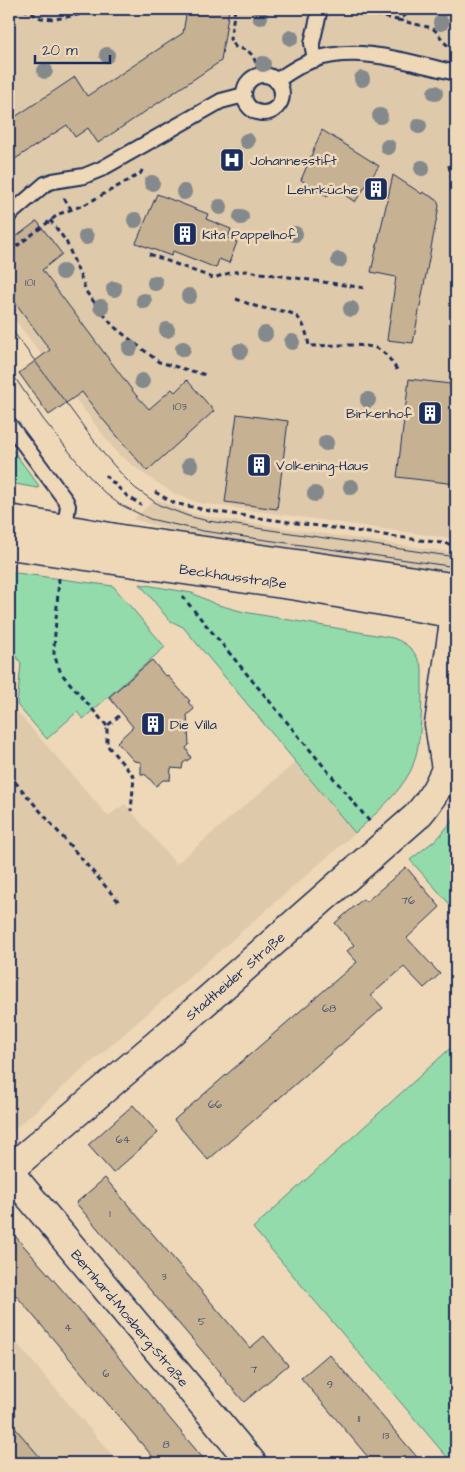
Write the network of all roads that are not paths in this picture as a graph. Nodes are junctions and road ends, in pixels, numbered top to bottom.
1 (320, 9) edge
2 (314, 60) junction
3 (456, 73) edge
4 (276, 81) junction
5 (244, 95) junction
6 (9, 215) edge
7 (9, 424) edge
8 (9, 519) edge
9 (63, 541) junction
10 (9, 545) edge
11 (456, 606) edge
12 (451, 758) edge
13 (9, 1171) edge
14 (252, 1463) edge

1 - 2 lane
2 - 3 lane
2 - 4 lane
4 - 5 lane
4 - 5 lane
5 - 6 lane
7 - 9 lane
8 - 9 street, Beckhausstraße
9 - 10 street, Beckhausstraße
9 - 11 street, Beckhausstraße
11 - 12 street, Stadtheider Straße
12 - 13 street, Stadtheider Straße
13 - 14 street, Bernhard-Mosberg-Straße

